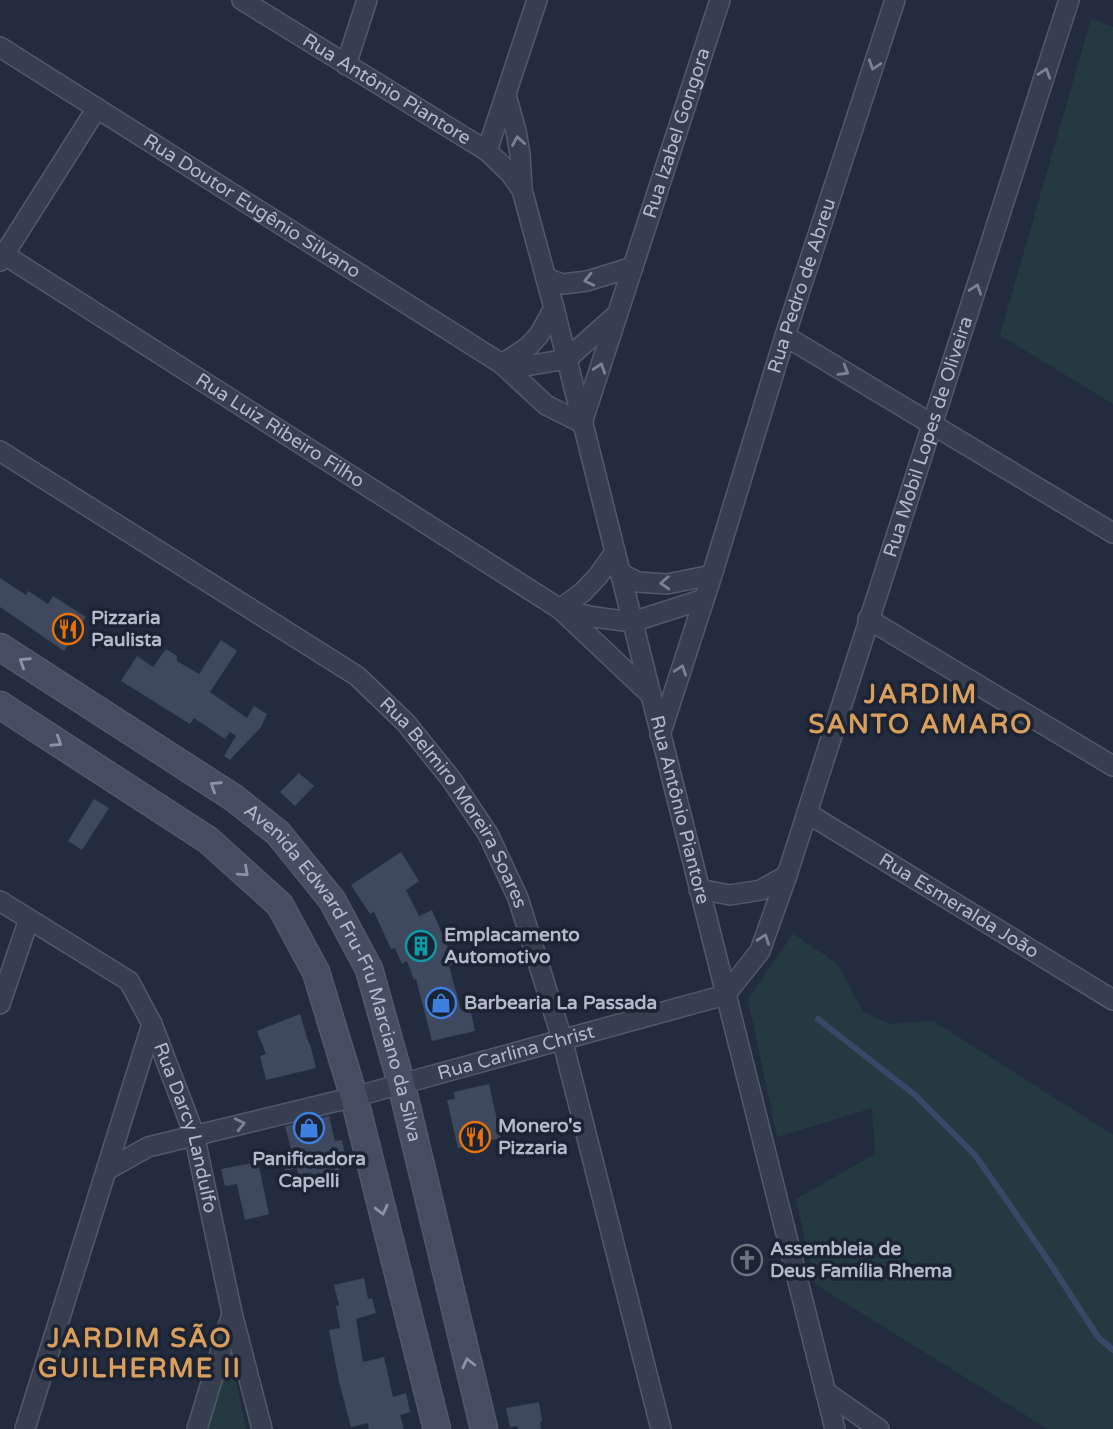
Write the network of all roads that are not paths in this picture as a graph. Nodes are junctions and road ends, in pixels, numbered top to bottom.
1 (242, 0) edge
2 (367, 0) edge
3 (537, 0) edge
4 (720, 0) edge
5 (895, 0) edge
6 (1069, 0) edge
7 (0, 47) edge
8 (346, 65) junction
9 (506, 95) junction
10 (97, 108) junction
11 (487, 151) junction
12 (522, 190) junction
13 (1, 256) edge
14 (633, 267) junction
15 (546, 278) junction
16 (554, 308) junction
17 (618, 313) junction
18 (785, 336) junction
19 (566, 359) junction
20 (502, 364) junction
21 (582, 423) junction
22 (933, 425) junction
23 (0, 451) edge
24 (1113, 533) edge
25 (615, 552) junction
26 (620, 573) junction
27 (712, 575) junction
28 (704, 599) junction
29 (559, 609) junction
30 (869, 619) junction
31 (632, 621) junction
32 (0, 647) edge
33 (650, 694) junction
34 (0, 705) edge
35 (660, 735) junction
36 (1113, 766) edge
37 (807, 813) junction
38 (787, 875) junction
39 (699, 889) junction
40 (0, 901) edge
41 (29, 919) junction
42 (725, 995) junction
43 (1113, 1000) edge
44 (0, 1003) edge
45 (152, 1024) junction
46 (562, 1039) junction
47 (401, 1083) junction
48 (354, 1097) junction
49 (194, 1135) junction
50 (107, 1170) junction
51 (232, 1313) junction
52 (827, 1394) junction
53 (25, 1429) edge
54 (197, 1429) edge
55 (262, 1429) edge
56 (437, 1429) edge
57 (484, 1429) edge
58 (661, 1429) edge
59 (835, 1429) edge
60 (879, 1429) edge

1 - 8 street, Rua Antônio Piantore
2 - 8 street
3 - 9 street
4 - 14 street, Rua Izabel Gongora
5 -> 18 street, Rua Pedro de Abreu
22 -> 6 street, Rua Mobil Lopes de Oliveira
7 - 10 street, Rua Doutor Eugênio Silvano
8 - 11 street, Rua Antônio Piantore
9 - 11 street
12 -> 9 street, Rua Antônio Piantore
10 - 13 street
10 - 20 street, Rua Doutor Eugênio Silvano
11 - 12 street, Rua Antônio Piantore
12 - 15 street, Rua Antônio Piantore
13 - 29 street, Rua Luiz Ribeiro Filho
14 -> 15 street
14 - 17 street, Rua Izabel Gongora
15 - 16 street, Rua Antônio Piantore
16 - 19 street, Rua Antônio Piantore
16 - 20 street
17 - 19 street
21 -> 17 street, Rua Izabel Gongora
18 -> 22 street
18 - 27 street, Rua Pedro de Abreu
19 - 20 street
19 - 21 street, Rua Antônio Piantore
20 - 21 street, Rua Doutor Eugênio Silvano
21 - 25 street, Rua Antônio Piantore
22 - 24 street
22 - 30 street, Rua Mobil Lopes de Oliveira
23 - 46 street, Rua Belmiro Moreira Soares
25 - 26 street, Rua Antônio Piantore
25 - 29 street
27 -> 26 street
26 - 31 street, Rua Antônio Piantore
27 - 28 street, Rua Pedro de Abreu
28 - 31 street
35 -> 28 street, Rua Pedro de Abreu
29 - 31 street, Rua Luiz Ribeiro Filho
29 - 33 street, Rua Luiz Ribeiro Filho
30 - 36 street
30 - 37 street, Rua Mobil Lopes de Oliveira
31 - 33 street, Rua Antônio Piantore
47 -> 32 main road, Avenida Edward Fru-Fru Marciano da Silva
33 - 35 street, Rua Antônio Piantore
34 -> 48 main road, Avenida Edward Fru-Fru Marciano da Silva
35 - 39 street, Rua Antônio Piantore
37 - 38 street, Rua Mobil Lopes de Oliveira
37 - 43 street, Rua Esmeralda João
38 - 39 street
42 -> 38 street, Rua Mobil Lopes de Oliveira
39 - 42 street, Rua Antônio Piantore
40 - 41 street, Rua Darcy Landulfo
41 - 44 street
41 - 45 street, Rua Darcy Landulfo
42 - 46 street, Rua Carlina Christ
42 - 52 street, Rua Antônio Piantore
45 - 49 street, Rua Darcy Landulfo
45 - 50 street
46 - 47 street, Rua Carlina Christ
46 - 58 street, Rua Belmiro Moreira Soares
47 - 48 street, Rua Carlina Christ
57 -> 47 main road, Avenida Edward Fru-Fru Marciano da Silva
49 -> 48 street, Rua Carlina Christ
48 -> 56 main road, Avenida Edward Fru-Fru Marciano da Silva
49 - 50 street, Rua Carlina Christ
49 - 51 street, Rua Darcy Landulfo
50 - 53 street
51 - 54 street
51 - 55 street, Rua Darcy Landulfo
52 - 59 street, Rua Antônio Piantore
52 - 60 street

